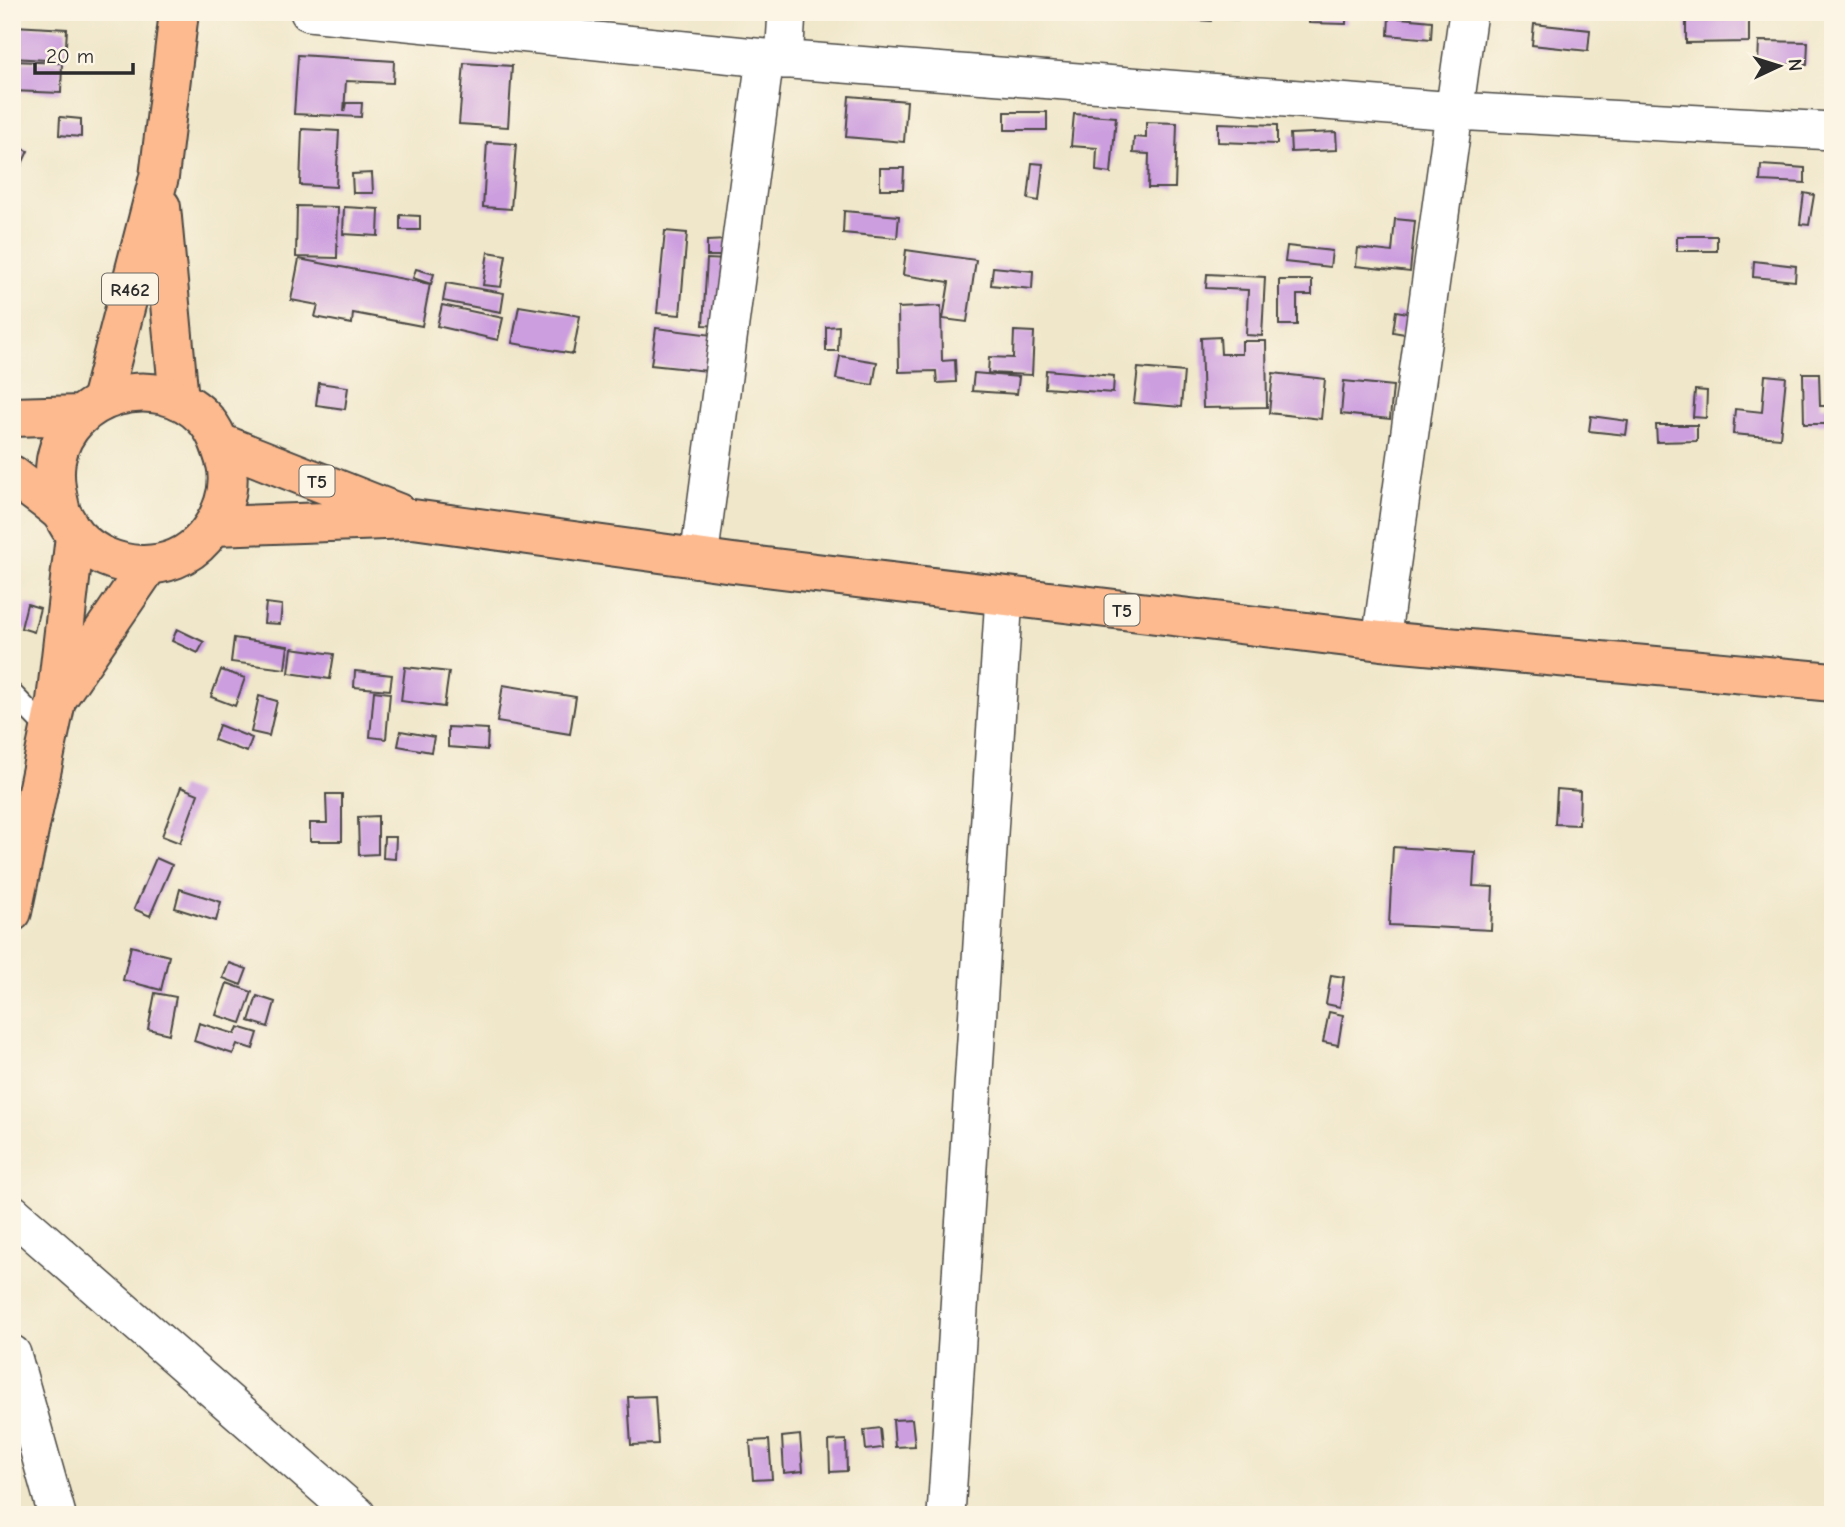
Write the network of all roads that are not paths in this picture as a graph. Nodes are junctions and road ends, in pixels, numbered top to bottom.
1 (179, 12) edge
2 (309, 12) edge
3 (787, 12) edge
4 (1468, 12) edge
5 (775, 59) junction
6 (1455, 111) junction
7 (1833, 131) edge
8 (159, 177) junction
9 (178, 400) junction
10 (91, 408) junction
11 (12, 417) edge
12 (220, 443) junction
13 (12, 475) edge
14 (413, 519) junction
15 (68, 524) junction
16 (214, 526) junction
17 (699, 559) junction
18 (148, 566) junction
19 (1004, 596) junction
20 (1381, 641) junction
21 (1833, 681) edge
22 (12, 693) edge
23 (52, 716) junction
24 (12, 912) edge
25 (12, 1213) edge
26 (12, 1354) edge
27 (57, 1515) edge
28 (357, 1515) edge
29 (946, 1515) edge

1 - 8 main road, R462
2 - 5 street
3 - 5 street
4 - 6 street
5 - 6 street
5 - 17 street
6 - 7 street
6 - 20 street
8 - 9 main road, R462
8 - 10 main road, R462
9 - 10 main road
9 - 12 main road
10 - 11 main road
10 - 15 main road
12 - 14 main road, T5
12 - 16 main road
13 - 15 main road
14 - 16 main road, T5
14 - 17 main road, T5
15 - 18 main road
15 - 23 main road
16 - 18 main road
17 - 19 main road, T5
18 - 23 main road
19 - 20 main road, T5
19 - 29 street
20 - 21 main road, T5
22 - 23 lane
23 - 24 main road
25 - 28 street
26 - 27 street

